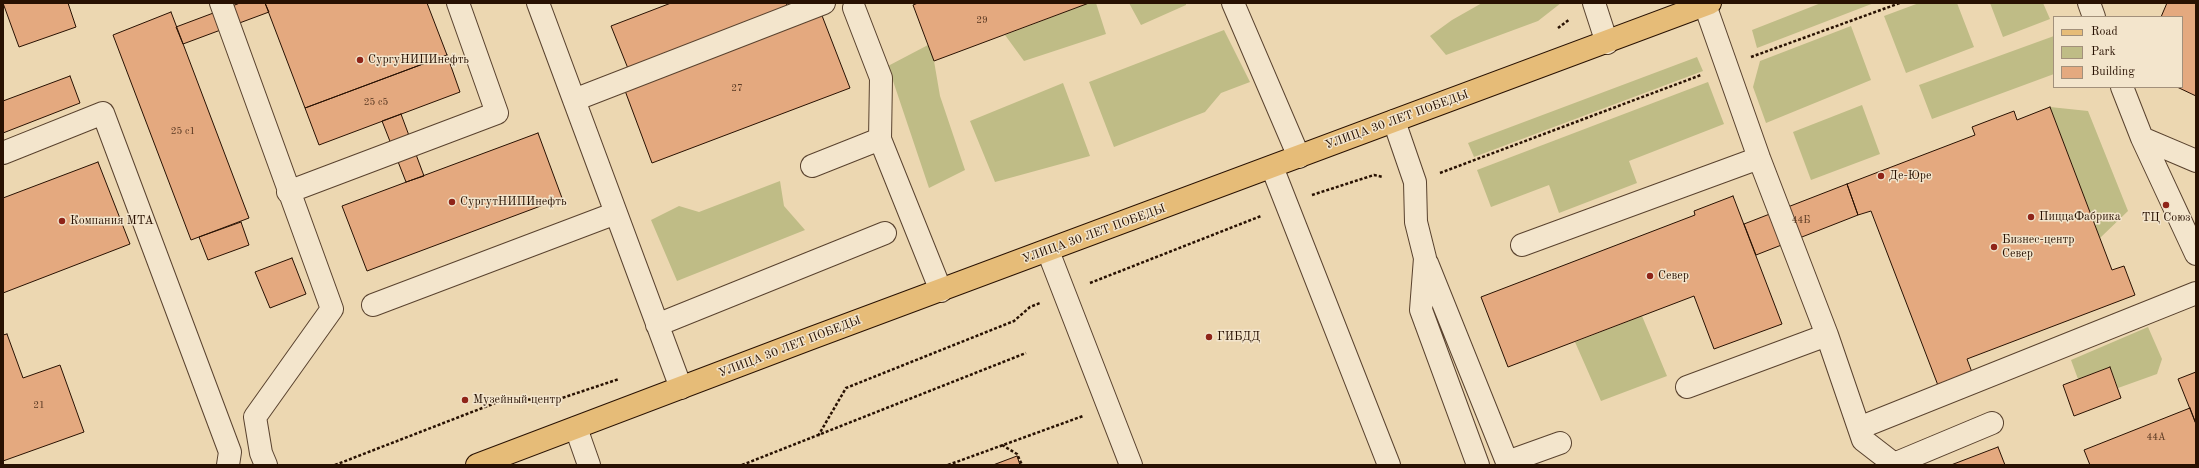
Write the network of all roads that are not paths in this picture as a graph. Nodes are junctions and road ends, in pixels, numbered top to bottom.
1 (221, 3) edge
2 (458, 3) edge
3 (538, 3) edge
4 (824, 3) edge
5 (1233, 3) edge
6 (1594, 3) edge
7 (2089, 3) edge
8 (1708, 4) edge
9 (854, 8) dead end
10 (2094, 16) edge
11 (1607, 43) junction
12 (2122, 88) edge
13 (574, 100) junction
14 (1394, 121) junction
15 (2142, 138) junction
16 (880, 139) junction
17 (3, 153) edge
18 (1299, 157) junction
19 (1759, 158) junction
20 (2196, 161) edge
21 (812, 166) dead end
22 (1272, 167) junction
23 (288, 192) junction
24 (616, 213) junction
25 (885, 233) dead end
26 (1522, 245) dead end
27 (1048, 251) junction
28 (2196, 254) edge
29 (1425, 258) junction
30 (941, 291) junction
31 (2196, 293) edge
32 (373, 305) dead end
33 (657, 325) junction
34 (1827, 335) junction
35 (1687, 387) dead end
36 (681, 388) junction
37 (1992, 423) dead end
38 (576, 428) junction
39 (1859, 428) junction
40 (1560, 443) dead end
41 (228, 465) edge
42 (266, 465) edge
43 (477, 465) edge
44 (589, 465) edge
45 (1132, 465) edge
46 (1389, 465) edge
47 (1478, 465) edge

1 - 23 lane
2 - 23 lane
3 - 13 lane
4 - 13 lane
5 - 18 lane
6 - 11 lane
7 - 10 lane
8 - 11 main road, УЛИЦА 30 ЛЕТ ПОБЕДЫ
8 - 19 lane
9 - 16 lane
11 - 14 main road, УЛИЦА 30 ЛЕТ ПОБЕДЫ
12 - 15 lane
13 - 24 lane
14 - 18 main road, УЛИЦА 30 ЛЕТ ПОБЕДЫ
14 - 29 lane
15 - 20 lane
15 - 28 lane
16 - 21 lane
16 - 30 lane
17 - 41 lane
18 - 22 main road, УЛИЦА 30 ЛЕТ ПОБЕДЫ
19 - 26 lane
19 - 34 lane
22 - 27 main road, УЛИЦА 30 ЛЕТ ПОБЕДЫ
22 - 46 lane
23 - 42 lane
24 - 32 lane
24 - 33 lane
25 - 33 lane
27 - 30 main road, УЛИЦА 30 ЛЕТ ПОБЕДЫ
27 - 45 lane
29 - 40 lane
29 - 47 lane
30 - 36 main road, УЛИЦА 30 ЛЕТ ПОБЕДЫ
31 - 39 lane
33 - 36 lane
34 - 35 lane
34 - 39 lane
36 - 38 main road, УЛИЦА 30 ЛЕТ ПОБЕДЫ
37 - 39 lane
38 - 43 main road, УЛИЦА 30 ЛЕТ ПОБЕДЫ
38 - 44 lane

